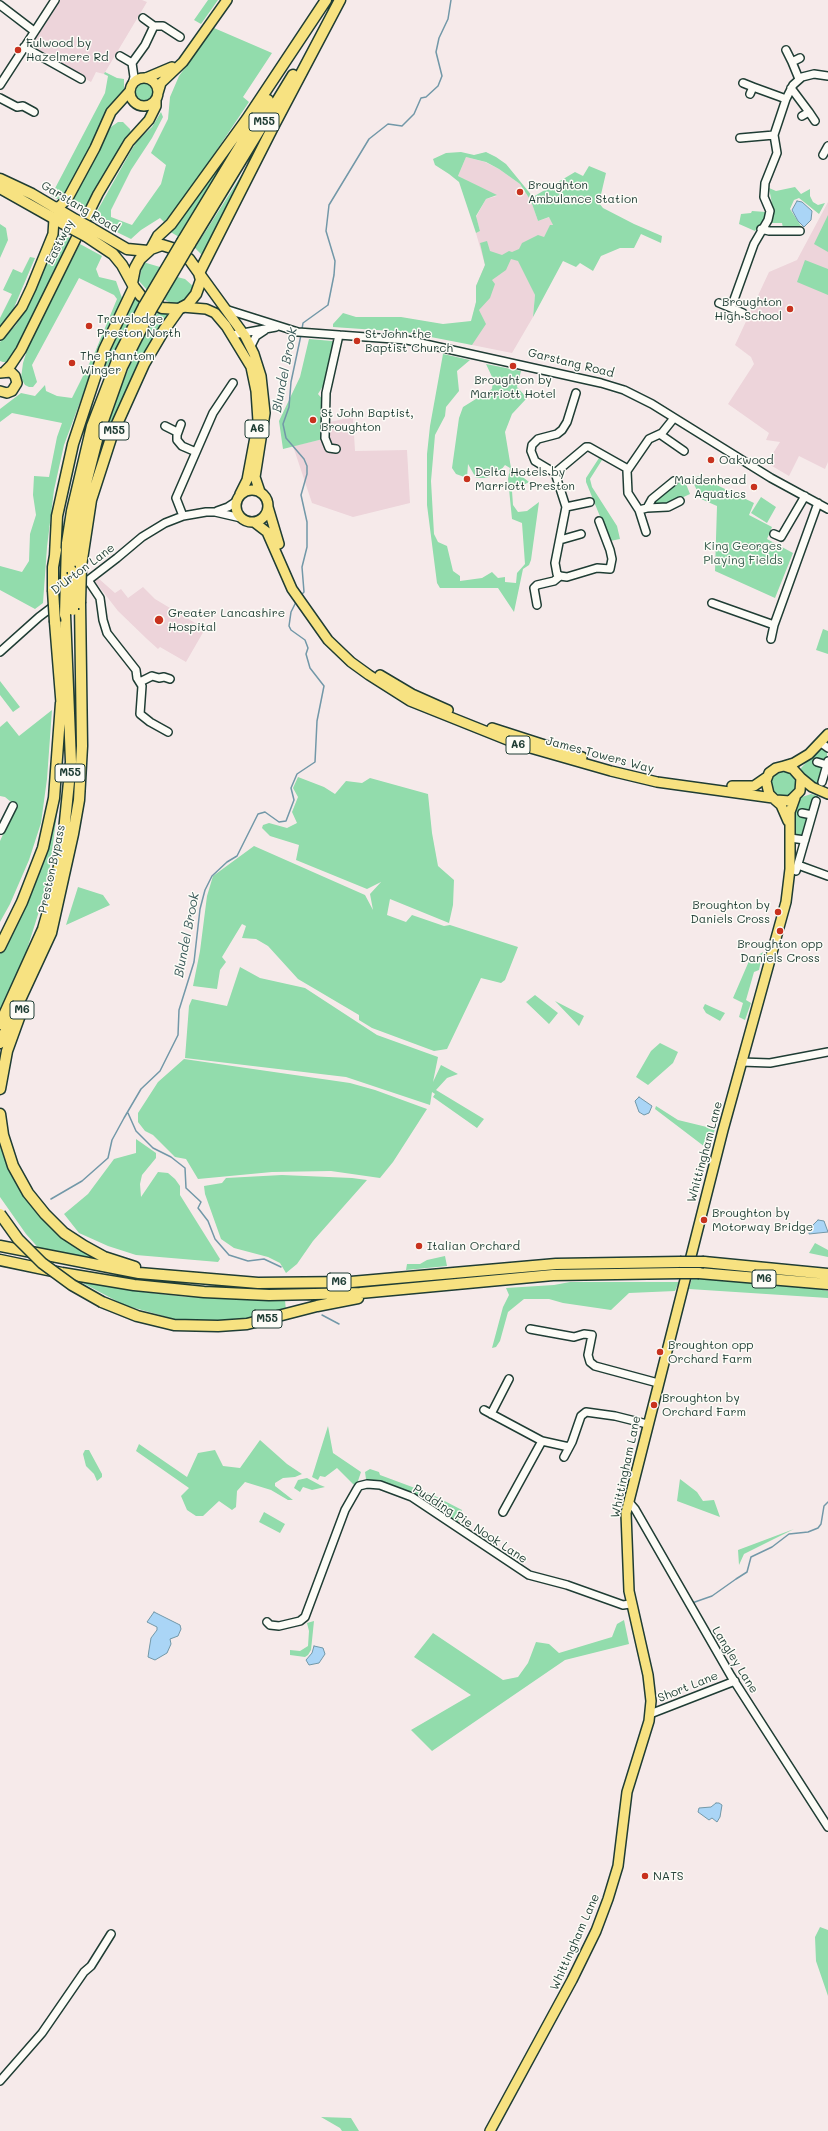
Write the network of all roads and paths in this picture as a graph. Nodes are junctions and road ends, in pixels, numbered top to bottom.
1 (55, 0) edge
2 (227, 0) edge
3 (327, 0) edge
4 (339, 0) edge
5 (0, 5) edge
6 (143, 18) dead end
7 (154, 26) junction
8 (34, 31) junction
9 (180, 37) dead end
10 (24, 47) junction
11 (786, 50) dead end
12 (120, 56) dead end
13 (800, 58) dead end
14 (183, 62) junction
15 (792, 62) junction
16 (133, 66) junction
17 (828, 76) edge
18 (144, 78) junction
19 (81, 79) dead end
20 (799, 79) junction
21 (743, 84) dead end
22 (0, 85) edge
23 (753, 87) junction
24 (131, 88) junction
25 (791, 88) junction
26 (750, 94) dead end
27 (157, 96) junction
28 (0, 98) edge
29 (786, 99) junction
30 (138, 106) junction
31 (30, 112) dead end
32 (111, 112) junction
33 (815, 122) dead end
34 (141, 130) junction
35 (774, 135) junction
36 (740, 138) dead end
37 (828, 146) edge
38 (823, 155) dead end
39 (0, 179) edge
40 (0, 188) edge
41 (68, 198) junction
42 (54, 208) junction
43 (67, 215) junction
44 (54, 219) junction
45 (71, 224) junction
46 (761, 229) junction
47 (800, 231) dead end
48 (88, 232) junction
49 (53, 234) junction
50 (187, 242) junction
51 (150, 250) junction
52 (200, 273) junction
53 (133, 285) junction
54 (719, 303) dead end
55 (148, 308) junction
56 (181, 308) junction
57 (731, 308) junction
58 (225, 309) junction
59 (743, 313) dead end
60 (276, 327) junction
61 (243, 332) junction
62 (0, 335) edge
63 (232, 335) junction
64 (339, 335) junction
65 (250, 346) junction
66 (21, 350) junction
67 (120, 353) junction
68 (2, 372) edge
69 (17, 380) junction
70 (233, 383) dead end
71 (5, 391) edge
72 (576, 393) dead end
73 (0, 399) edge
74 (674, 418) junction
75 (181, 424) dead end
76 (165, 426) dead end
77 (177, 432) junction
78 (661, 435) junction
79 (336, 449) dead end
80 (684, 451) dead end
81 (196, 452) junction
82 (628, 469) junction
83 (554, 473) junction
84 (674, 481) dead end
85 (260, 492) junction
86 (805, 496) junction
87 (239, 498) junction
88 (680, 501) dead end
89 (590, 502) dead end
90 (818, 503) junction
91 (268, 507) junction
92 (566, 507) junction
93 (647, 508) junction
94 (828, 509) edge
95 (639, 510) junction
96 (215, 512) junction
97 (183, 516) junction
98 (241, 518) junction
99 (599, 521) dead end
100 (254, 522) junction
101 (646, 532) dead end
102 (581, 534) dead end
103 (774, 534) dead end
104 (560, 540) junction
105 (55, 556) junction
106 (77, 569) junction
107 (560, 576) junction
108 (88, 580) junction
109 (293, 585) junction
110 (712, 603) dead end
111 (537, 605) dead end
112 (72, 609) junction
113 (774, 625) junction
114 (771, 639) dead end
115 (1, 651) edge
116 (170, 679) dead end
117 (140, 682) junction
118 (61, 700) junction
119 (168, 732) dead end
120 (828, 734) edge
121 (824, 746) edge
122 (809, 754) junction
123 (818, 762) dead end
124 (827, 763) edge
125 (784, 766) junction
126 (800, 776) junction
127 (767, 777) junction
128 (822, 782) dead end
129 (824, 793) edge
130 (796, 797) junction
131 (774, 799) junction
132 (816, 801) dead end
133 (13, 806) dead end
134 (802, 813) dead end
135 (812, 815) junction
136 (789, 826) junction
137 (0, 831) edge
138 (790, 838) junction
139 (805, 840) junction
140 (828, 876) edge
141 (47, 931) junction
142 (0, 947) edge
143 (0, 1024) edge
144 (0, 1042) edge
145 (828, 1052) edge
146 (741, 1062) junction
147 (0, 1089) edge
148 (0, 1114) edge
149 (0, 1214) edge
150 (0, 1246) edge
151 (0, 1260) edge
152 (828, 1274) edge
153 (210, 1280) junction
154 (828, 1284) edge
155 (433, 1286) junction
156 (530, 1329) dead end
157 (509, 1379) dead end
158 (658, 1383) junction
159 (484, 1410) dead end
160 (491, 1414) junction
161 (647, 1424) junction
162 (542, 1441) junction
163 (569, 1447) junction
164 (564, 1457) dead end
165 (629, 1502) junction
166 (503, 1512) dead end
167 (630, 1604) junction
168 (267, 1622) dead end
169 (735, 1681) junction
170 (650, 1714) junction
171 (828, 1827) edge
172 (111, 1934) dead end
173 (0, 2081) edge
174 (490, 2131) edge

1 - 8 street
2 - 14 main road, Eastway
3 - 50 highway, M55
3 - 51 highway, M55
4 - 50 highway, M55
4 - 52 highway, M55
5 - 8 street
6 - 7 street
7 - 9 street
7 - 16 street
8 - 10 street
10 - 19 street
10 - 22 street
11 - 15 street
12 - 16 street
13 - 15 street
14 - 18 main road, Eastway
14 - 27 main road, Eastway
15 - 20 street
16 - 18 street
16 - 24 street
17 - 20 street
18 - 24 main road
18 - 27 main road
20 - 25 street
21 - 23 street
23 - 26 street
23 - 29 street
24 - 30 main road
24 - 32 main road
25 - 29 street
25 - 33 street
27 - 30 main road
27 - 34 main road, Eastway
28 - 31 street
29 - 35 street
30 - 32 main road
30 - 34 main road
32 - 41 main road
34 - 66 main road, Eastway
35 - 36 street
35 - 46 street
37 - 38 street
39 - 42 highway, Garstang Road / A6
40 - 44 highway, Garstang Road / A6
41 - 42 main road
41 - 43 main road
42 - 43 highway, Garstang Road / A6
43 - 45 highway, Garstang Road / A6
44 - 45 highway, Garstang Road / A6
44 - 49 main road
45 - 48 highway, Garstang Road / A6, bridge
45 - 49 main road
46 - 47 street
46 - 57 street
48 - 51 highway, Garstang Road / A6
48 - 53 highway, Garstang Road / A6
49 - 62 main road
50 - 55 highway, M55, bridge
51 - 52 highway, A6
51 - 53 highway
52 - 56 highway
52 - 58 main road, A6
53 - 56 highway, A6
53 - 105 highway, M55
54 - 57 street
55 - 67 highway, M55
55 - 106 highway, M55
56 - 63 main road, A6
56 - 106 highway, M55
57 - 59 street
58 - 60 street, Garstang Road
58 - 61 main road, A6
60 - 61 street, Garstang Road
60 - 64 street, Garstang Road
60 - 65 street
61 - 63 street, Garstang Road
61 - 65 main road, A6
63 - 87 main road, A6
64 - 74 street, Garstang Road
64 - 79 street
65 - 85 main road, A6
66 - 68 main road, Eastway
66 - 69 main road, Eastway
67 - 105 highway, M55
67 - 112 highway, M55, bridge
68 - 69 main road
69 - 71 main road
70 - 81 street
71 - 73 main road
72 - 83 street
74 - 78 street
74 - 86 street, Garstang Road
75 - 77 street
76 - 77 street
77 - 81 street
78 - 80 street
78 - 82 street
81 - 97 street
82 - 83 street
82 - 95 street
83 - 92 street
84 - 93 street
85 - 87 main road
85 - 91 main road, A6
86 - 90 street, Garstang Road
86 - 103 street
87 - 96 street, D'Urton Lane
87 - 98 main road
88 - 93 street
89 - 92 street
90 - 94 street, Garstang Road
90 - 113 street
91 - 100 main road
91 - 109 main road, James Towers Way / A6
92 - 104 street
93 - 95 street
95 - 101 street
96 - 97 street, D'Urton Lane
96 - 98 street, D'Urton Lane
97 - 108 street, D'Urton Lane
98 - 100 main road, A6
99 - 107 street
100 - 109 main road, James Towers Way / A6
102 - 104 street
104 - 107 street
105 - 118 highway, M55, bridge
106 - 112 highway, M55, bridge
107 - 111 street
108 - 115 street, D'Urton Lane
108 - 117 street
109 - 127 main road, James Towers Way / A6
109 - 131 main road, James Towers Way / A6
110 - 113 street
112 - 141 highway, M55
112 - 141 highway, Preston Bypass / M55
113 - 114 street
116 - 117 street
117 - 119 street
118 - 141 highway, M55
118 - 142 highway, M55
120 - 121 main road
121 - 122 main road
122 - 125 main road
122 - 126 main road
123 - 124 street
124 - 128 street
125 - 126 main road
125 - 127 main road
126 - 129 main road
126 - 130 main road
127 - 131 main road
129 - 130 main road
130 - 131 main road
130 - 136 main road, Whittingham Lane
131 - 136 main road, Whittingham Lane
132 - 135 street
133 - 137 street
134 - 135 street
135 - 139 street
136 - 138 main road, Whittingham Lane
138 - 139 street
138 - 146 main road, Whittingham Lane
139 - 140 street
141 - 143 highway, Preston Bypass / M55
141 - 144 highway, Preston Bypass / M55
141 - 147 highway, M6
145 - 146 street
146 - 158 main road, Whittingham Lane
148 - 153 highway, M6
149 - 155 highway, M55, bridge
150 - 153 highway, M6
151 - 155 highway, M6
152 - 153 highway, M6, bridge
154 - 155 highway, M6, bridge
156 - 158 street
157 - 160 street
158 - 161 main road, Whittingham Lane
159 - 160 street
160 - 162 street
161 - 163 street
161 - 165 main road, Whittingham Lane
162 - 163 street
162 - 166 street
163 - 164 street
165 - 167 main road, Whittingham Lane
165 - 169 street, Langley Lane
167 - 168 street, Pudding Pie Nook Lane
167 - 170 main road, Whittingham Lane
169 - 170 street, Short Lane
169 - 171 street, Langley Lane
170 - 174 main road, Whittingham Lane
172 - 173 street

